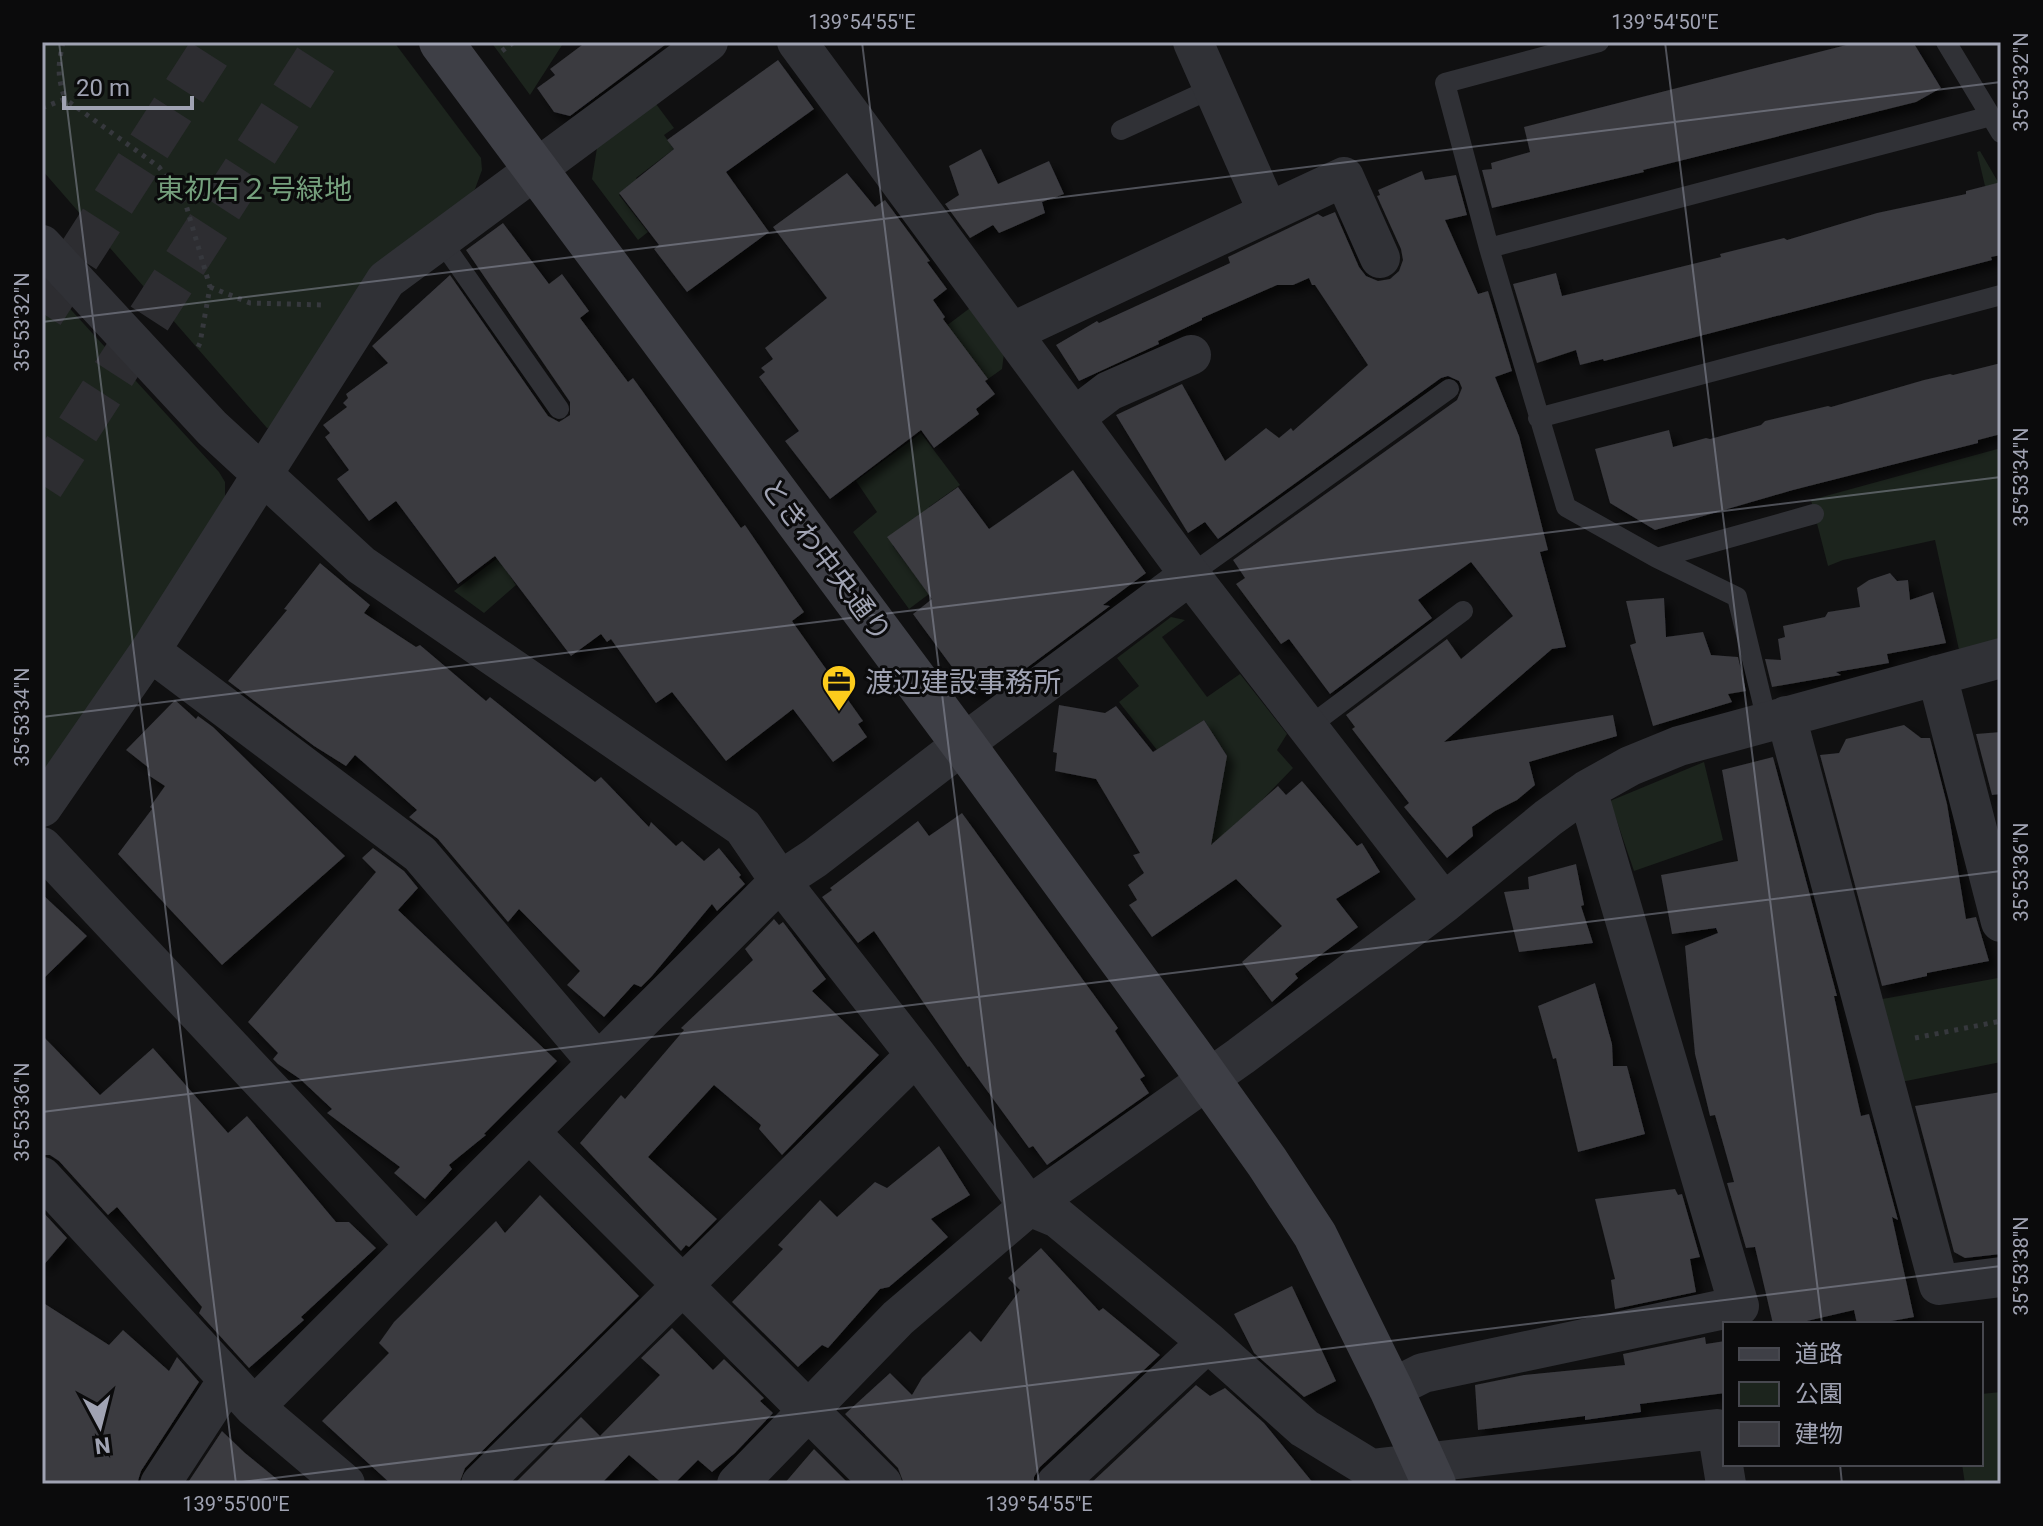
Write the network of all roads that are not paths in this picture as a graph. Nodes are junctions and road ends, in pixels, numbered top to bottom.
1 (441, 42) edge
2 (708, 42) edge
3 (797, 42) edge
4 (1193, 42) edge
5 (1599, 42) edge
6 (1946, 42) edge
7 (1213, 88) junction
8 (1996, 125) edge
9 (1121, 130) dead end
10 (535, 169) junction
11 (1268, 212) junction
12 (440, 239) junction
13 (42, 245) edge
14 (1489, 248) junction
15 (1380, 258) dead end
16 (2001, 295) edge
17 (1013, 332) junction
18 (1191, 355) dead end
19 (1449, 389) dead end
20 (559, 409) dead end
21 (1075, 417) junction
22 (1538, 418) junction
23 (264, 476) junction
24 (1814, 514) dead end
25 (1657, 558) junction
26 (1190, 575) junction
27 (1463, 611) dead end
28 (150, 651) junction
29 (2001, 658) edge
30 (1937, 675) junction
31 (1777, 718) junction
32 (1307, 728) junction
33 (963, 744) junction
34 (1587, 790) junction
35 (42, 807) edge
36 (42, 847) edge
37 (780, 881) junction
38 (1444, 903) junction
39 (2001, 922) edge
40 (916, 1055) junction
41 (598, 1063) junction
42 (1208, 1080) junction
43 (529, 1132) junction
44 (42, 1177) edge
45 (1029, 1206) junction
46 (416, 1245) junction
47 (2001, 1277) edge
48 (685, 1286) junction
49 (1208, 1342) junction
50 (1391, 1389) junction
51 (241, 1393) junction
52 (809, 1410) junction
53 (1723, 1466) edge
54 (1430, 1473) edge
55 (1362, 1477) edge
56 (160, 1484) edge
57 (345, 1484) edge
58 (481, 1484) edge
59 (737, 1484) edge
60 (882, 1484) edge
61 (1056, 1484) edge

1 - 10 street, ときわ中央通り
2 - 10 street
3 - 17 street
4 - 7 street
5 - 14 lane
6 - 8 lane
7 - 9 lane
7 - 11 street
8 - 14 lane
10 - 12 street
10 - 33 street, ときわ中央通り
11 - 15 street
11 - 17 street
12 - 20 lane
12 - 23 street
13 - 23 street
14 - 22 lane
16 - 22 lane
17 - 21 street
18 - 21 street
19 - 26 lane
21 - 26 street
22 - 25 lane
23 - 28 street
23 - 37 street
24 - 25 lane
25 - 31 lane
26 - 32 street
26 - 33 street
27 - 32 lane
28 - 35 street
28 - 41 street
29 - 30 street
30 - 31 street
30 - 39 street
31 - 34 street
31 - 47 street
32 - 38 street
33 - 37 street
33 - 42 street, ときわ中央通り
34 - 38 street
34 - 50 street
36 - 46 street
37 - 40 street
37 - 41 street
38 - 42 street
40 - 45 street
40 - 48 street
41 - 43 street
42 - 45 street
42 - 50 street, ときわ中央通り
43 - 46 street
43 - 48 street
44 - 51 street
45 - 49 street
45 - 52 street
46 - 51 street
48 - 52 street
48 - 58 street
49 - 55 street
49 - 61 street
50 - 54 street, ときわ中央通り
51 - 56 street
51 - 57 street
52 - 59 street
52 - 60 street
53 - 54 street
54 - 55 street

